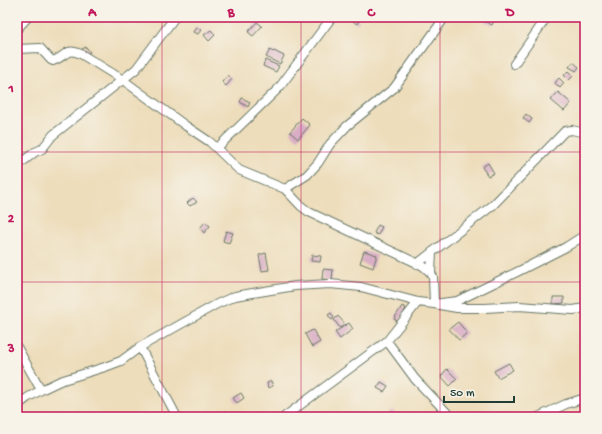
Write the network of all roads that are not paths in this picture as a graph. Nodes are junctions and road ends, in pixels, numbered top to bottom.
1 (28, 17) edge
2 (175, 17) edge
3 (332, 17) edge
4 (445, 17) edge
5 (547, 17) edge
6 (17, 29) edge
7 (17, 49) edge
8 (514, 64) dead end
9 (123, 80) junction
10 (585, 133) edge
11 (218, 148) junction
12 (17, 166) edge
13 (285, 189) junction
14 (585, 235) edge
15 (432, 252) junction
16 (417, 264) junction
17 (431, 273) junction
18 (418, 302) junction
19 (434, 304) junction
20 (585, 308) edge
21 (387, 341) junction
22 (17, 347) edge
23 (140, 347) junction
24 (41, 390) junction
25 (585, 398) edge
26 (17, 406) edge
27 (177, 417) edge
28 (284, 417) edge
29 (452, 417) edge
30 (538, 417) edge

1 - 6 street
2 - 9 street
3 - 11 street
4 - 13 street
5 - 8 street
7 - 9 street
9 - 11 street
9 - 12 street
10 - 15 street
11 - 13 street
13 - 16 street
14 - 19 street
15 - 16 street
15 - 17 street
16 - 17 street
17 - 19 street
18 - 19 street
18 - 21 street
18 - 23 street
19 - 20 street
21 - 28 street
21 - 29 street
22 - 24 street
23 - 24 street
23 - 27 street
24 - 26 street
25 - 30 street

